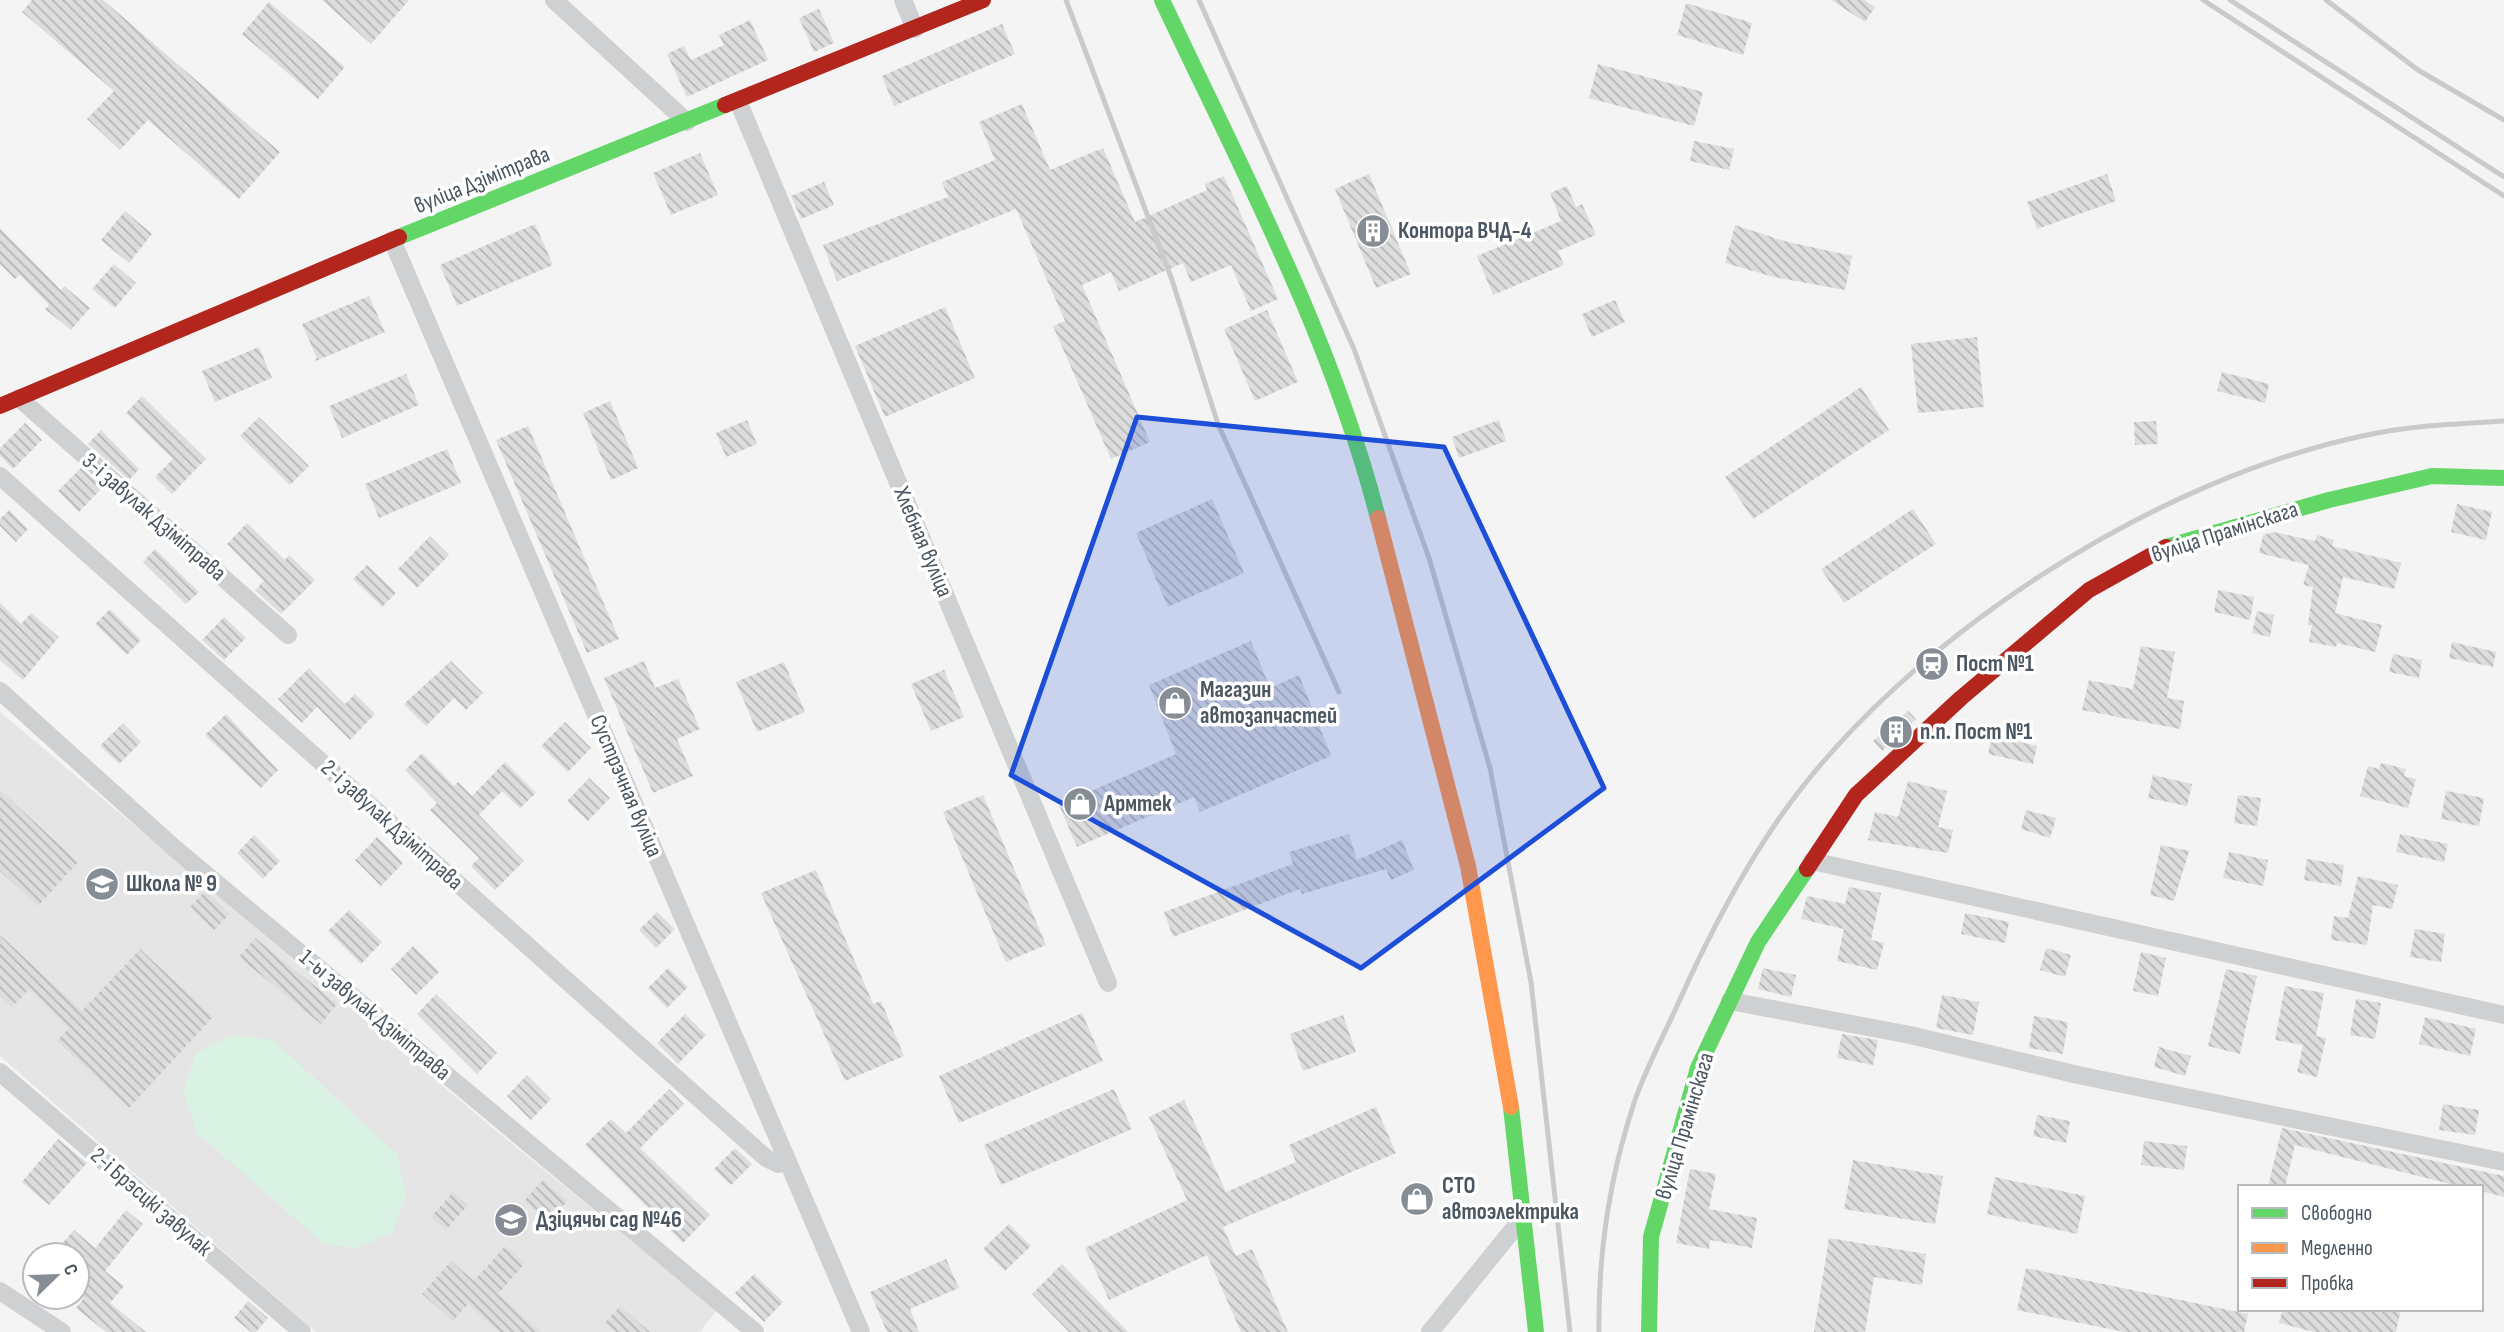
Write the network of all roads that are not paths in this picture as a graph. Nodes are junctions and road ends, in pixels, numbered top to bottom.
1 (554, 0) edge
2 (903, 0) edge
3 (984, 0) edge
4 (1162, 0) edge
5 (915, 29) junction
6 (738, 102) junction
7 (687, 122) junction
8 (392, 240) junction
9 (19, 398) junction
10 (0, 406) edge
11 (0, 476) edge
12 (2504, 478) edge
13 (288, 635) dead end
14 (0, 691) edge
15 (1812, 861) junction
16 (1108, 983) dead end
17 (1730, 1001) junction
18 (2504, 1015) edge
19 (0, 1072) edge
20 (787, 1161) junction
21 (2504, 1162) edge
22 (1525, 1215) junction
23 (0, 1291) edge
24 (62, 1332) edge
25 (302, 1332) edge
26 (755, 1332) edge
27 (861, 1332) edge
28 (1430, 1332) edge
29 (1536, 1332) edge
30 (1649, 1332) edge

1 - 7 street
2 - 5 street
3 - 5 street, вуліца Дзімітрава
4 - 22 street
5 - 6 street, вуліца Дзімітрава
6 - 7 street, вуліца Дзімітрава
6 - 16 street, Хлебная вуліца
7 - 8 street, вуліца Дзімітрава
8 - 9 street, вуліца Дзімітрава
8 - 20 street, Сустрэчная вуліца
9 - 10 street, вуліца Дзімітрава
9 - 13 street, 3-і завулак Дзімітрава
11 - 20 street, 2-і завулак Дзімітрава
12 - 15 street, вуліца Прамінскага
14 - 26 street, 1-ы завулак Дзімітрава
15 - 17 street, вуліца Прамінскага
15 - 18 street
17 - 21 street
17 - 30 street, вуліца Прамінскага
19 - 25 street, 2-і Брэсцкі завулак
20 - 27 street, Сустрэчная вуліца
22 - 28 street
22 - 29 street
23 - 24 street

